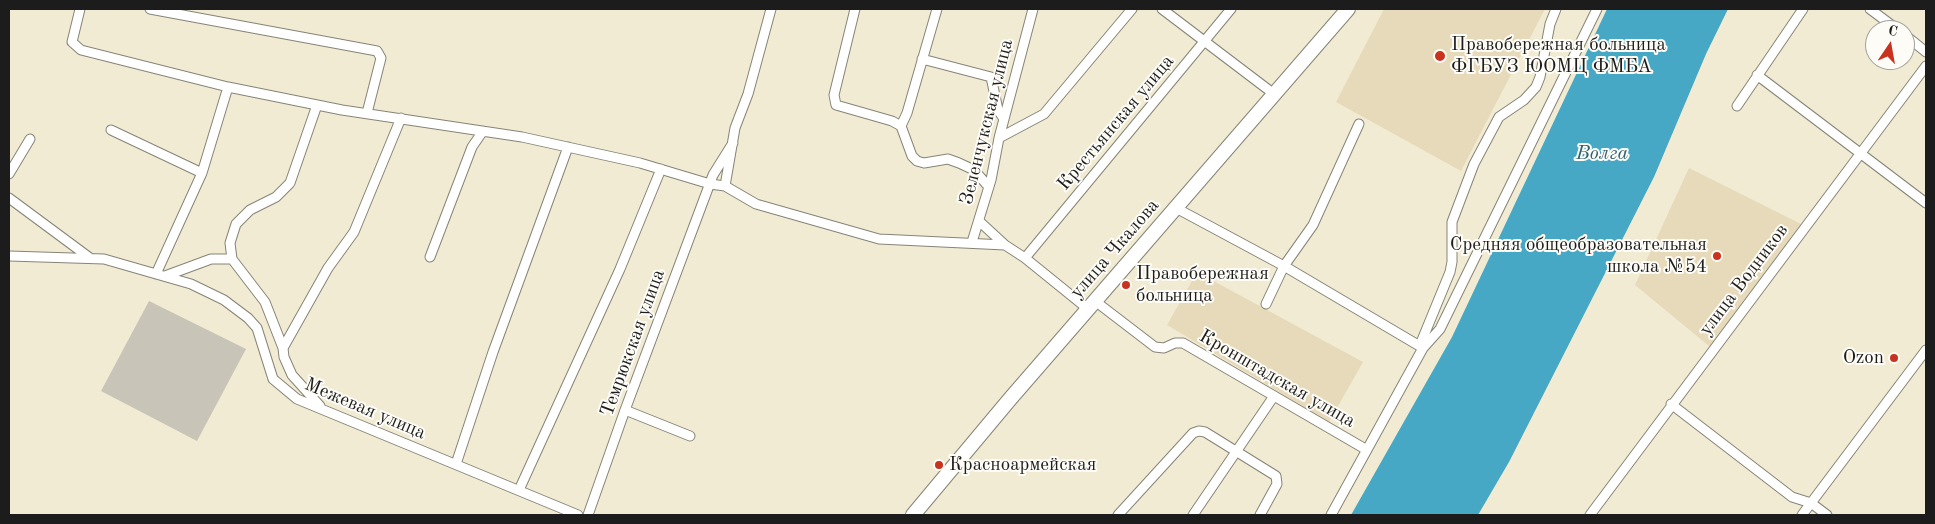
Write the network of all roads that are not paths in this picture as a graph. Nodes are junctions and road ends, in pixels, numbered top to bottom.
1 (80, 9) edge
2 (150, 9) edge
3 (771, 9) edge
4 (855, 9) edge
5 (937, 9) edge
6 (1033, 9) edge
7 (1132, 9) edge
8 (1162, 9) edge
9 (1232, 9) edge
10 (1348, 9) edge
11 (1556, 9) edge
12 (1597, 9) edge
13 (1803, 9) edge
14 (1870, 9) edge
15 (1885, 20) edge
16 (1204, 42) junction
17 (1915, 43) edge
18 (1926, 52) edge
19 (922, 59) junction
20 (1926, 66) edge
21 (1757, 75) junction
22 (228, 87) junction
23 (1274, 94) junction
24 (317, 105) junction
25 (1737, 106) dead end
26 (367, 113) junction
27 (401, 118) junction
28 (1004, 119) junction
29 (1359, 124) dead end
30 (901, 126) junction
31 (111, 130) dead end
32 (483, 131) junction
33 (999, 138) junction
34 (30, 139) dead end
35 (733, 143) junction
36 (568, 147) junction
37 (1860, 153) junction
38 (661, 169) junction
39 (202, 173) junction
40 (9, 174) edge
41 (710, 184) junction
42 (725, 186) junction
43 (989, 187) junction
44 (9, 198) edge
45 (1926, 203) edge
46 (1176, 208) junction
47 (979, 221) junction
48 (972, 242) junction
49 (1005, 245) junction
50 (9, 256) edge
51 (430, 257) dead end
52 (90, 258) junction
53 (1025, 258) junction
54 (232, 259) junction
55 (1284, 266) junction
56 (156, 274) junction
57 (165, 276) junction
58 (1266, 304) dead end
59 (1092, 305) junction
60 (1422, 347) junction
61 (283, 348) junction
62 (1926, 350) edge
63 (1274, 396) junction
64 (1671, 404) junction
65 (323, 410) junction
66 (625, 410) junction
67 (690, 436) dead end
68 (1367, 450) junction
69 (1236, 452) junction
70 (456, 464) junction
71 (518, 490) junction
72 (1811, 503) junction
73 (578, 515) edge
74 (588, 515) edge
75 (913, 515) edge
76 (1118, 515) edge
77 (1193, 515) edge
78 (1260, 515) edge
79 (1331, 515) edge
80 (1590, 515) edge
81 (1802, 515) edge
82 (1827, 515) edge

1 - 22 street
2 - 26 street
3 - 35 street
4 - 30 street
5 - 19 street
6 - 28 street, Зеленчукская улица
7 - 33 street
8 - 16 street
9 - 16 street, Крестьянская улица
10 - 23 main road, улица Чкалова
11 - 60 street
12 - 60 street
13 - 21 street
14 - 15 street
16 - 23 street
16 - 53 street, Крестьянская улица
17 - 18 street
19 - 28 street
19 - 30 street
20 - 37 street, улица Водников
21 - 25 street
21 - 37 street
22 - 24 street
22 - 39 street
23 - 46 main road, улица Чкалова
24 - 26 street
24 - 54 street
26 - 27 street
27 - 32 street
27 - 61 street
28 - 33 street, Зеленчукская улица
29 - 55 street
30 - 43 street
31 - 39 street
32 - 36 street
32 - 51 street
33 - 43 street, Зеленчукская улица
34 - 40 street
35 - 41 street, Темрюкская улица
35 - 42 street
36 - 38 street
36 - 70 street
37 - 45 street
37 - 64 street, улица Водников
38 - 41 street
38 - 71 street
39 - 56 street
41 - 42 street
41 - 66 street, Темрюкская улица
42 - 48 street
43 - 47 street, Зеленчукская улица
44 - 52 street
46 - 55 street
46 - 59 main road, улица Чкалова
47 - 48 street, Зеленчукская улица
47 - 49 street, Кронштадская улица
48 - 49 street
49 - 53 street, Кронштадская улица
50 - 52 street, Межевая улица
52 - 56 street, Межевая улица
53 - 59 street, Кронштадская улица
54 - 57 street
54 - 61 street
55 - 58 street
55 - 60 street
56 - 57 street, Межевая улица
57 - 65 street, Межевая улица
59 - 63 street, Кронштадская улица
59 - 75 main road, улица Чкалова
60 - 68 street
61 - 65 street
62 - 72 street
63 - 68 street, Кронштадская улица
63 - 69 street
64 - 72 street
64 - 80 street, улица Водников
65 - 70 street, Межевая улица
66 - 67 street
66 - 74 street, Темрюкская улица
68 - 79 street
69 - 76 street
69 - 77 street
69 - 78 street
70 - 71 street, Межевая улица
71 - 73 street, Межевая улица
72 - 81 street
72 - 82 street

